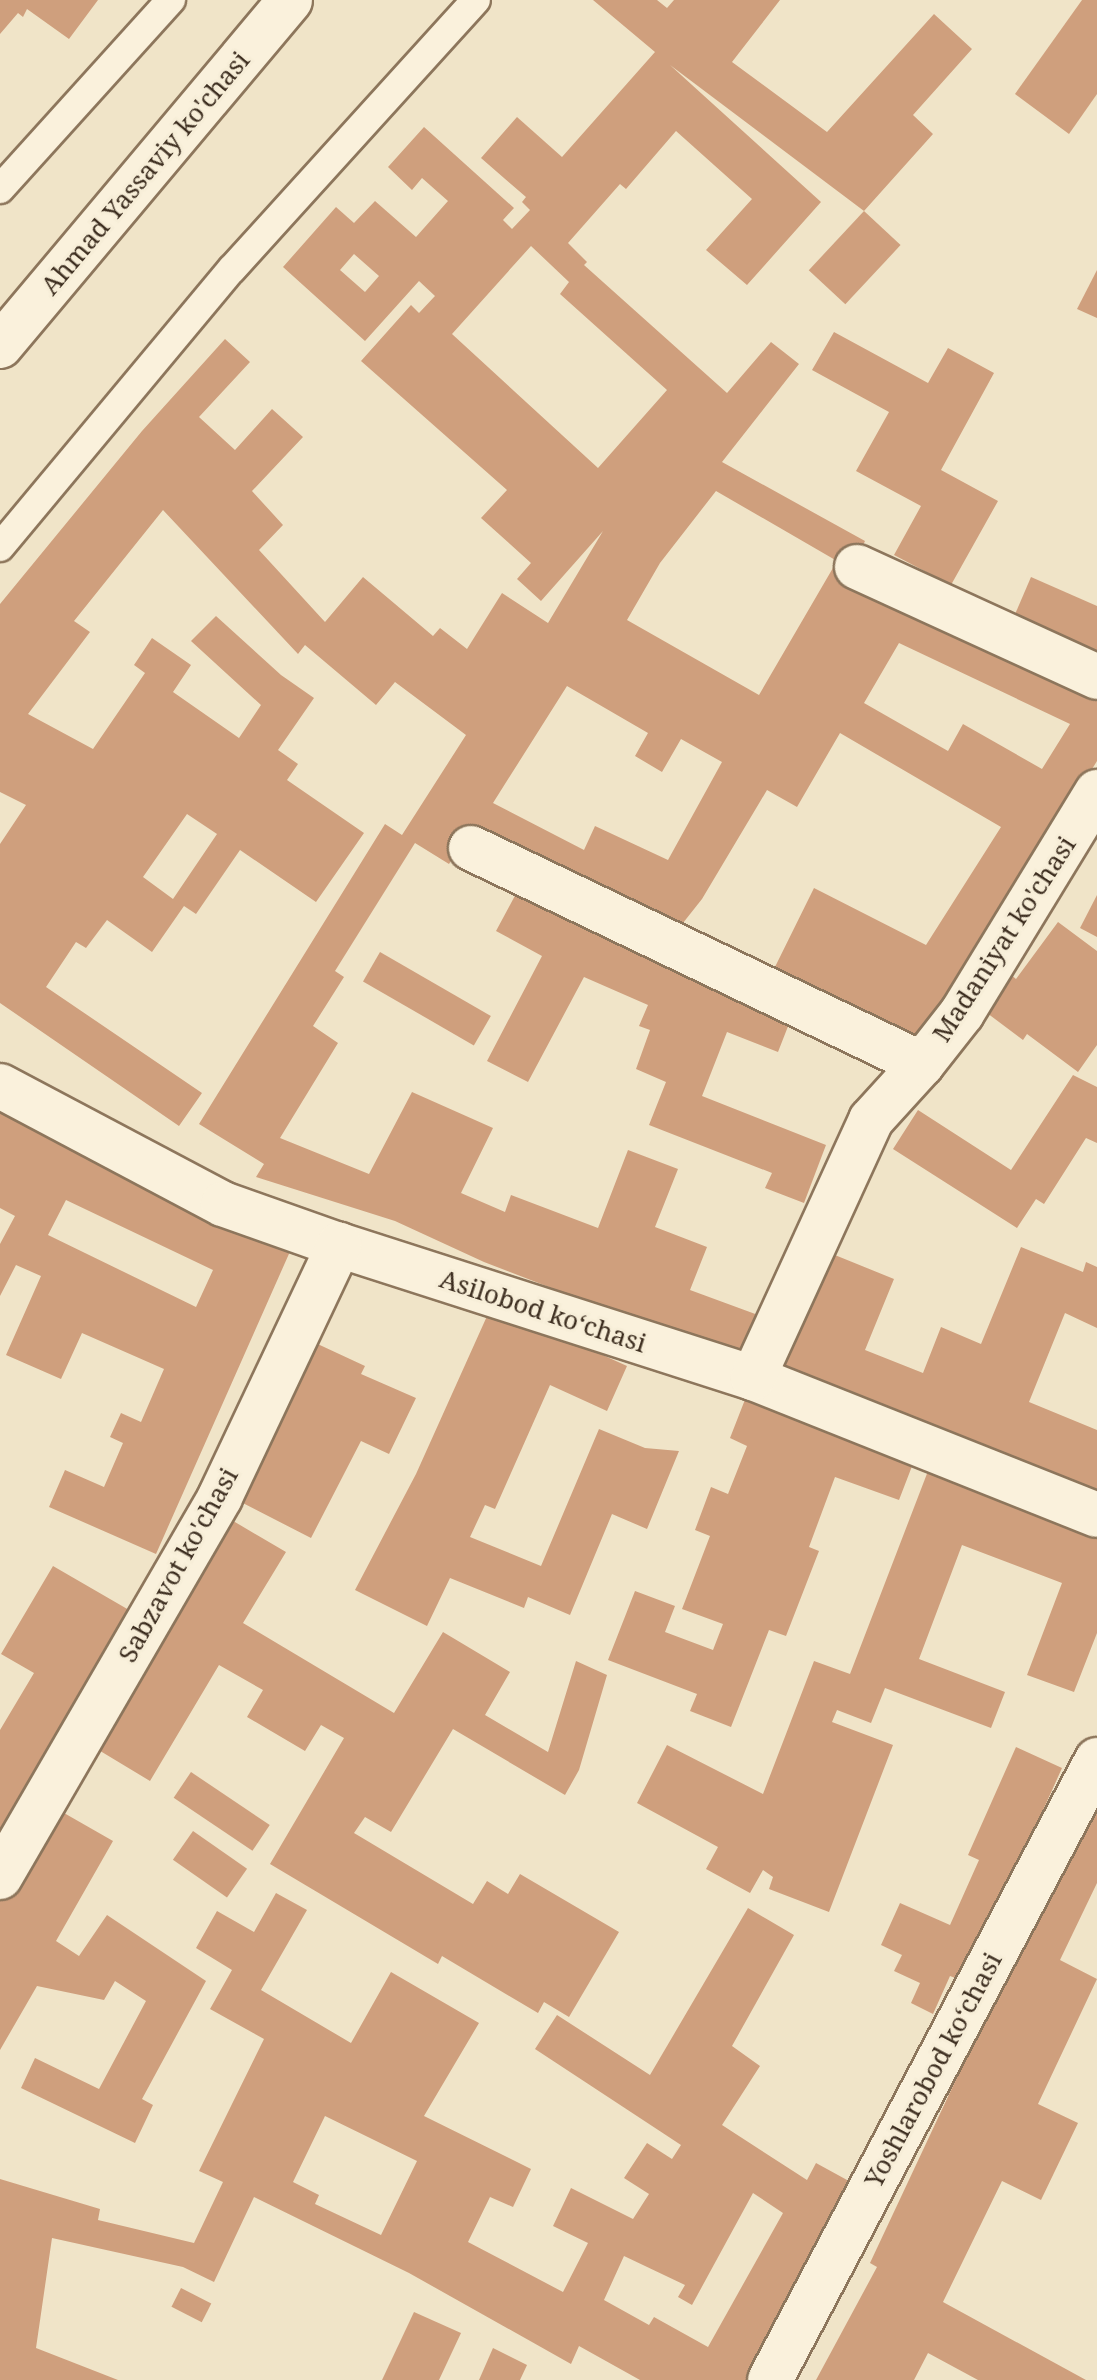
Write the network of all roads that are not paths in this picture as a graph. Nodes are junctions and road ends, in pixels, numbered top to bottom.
1 (171, 0) edge
2 (290, 0) edge
3 (476, 0) edge
4 (0, 189) edge
5 (0, 346) edge
6 (0, 547) edge
7 (857, 567) dead end
8 (1097, 677) edge
9 (1097, 792) edge
10 (471, 848) dead end
11 (922, 1064) junction
12 (0, 1086) edge
13 (339, 1245) junction
14 (753, 1378) junction
15 (1097, 1515) edge
16 (1097, 1760) edge
17 (0, 1877) edge
18 (770, 2380) edge

1 - 4 lane
2 - 5 street, Ahmad Yassaviy ko'chasi
3 - 6 lane
7 - 8 street
9 - 11 street, Madaniyat ko'chasi
10 - 11 street
11 - 14 street, Madaniyat ko'chasi
12 - 13 street, Asilobod koʻchasi
13 - 14 street, Asilobod koʻchasi
13 - 17 street, Sabzavot ko'chasi
14 - 15 street, Asilobod koʻchasi
16 - 18 street, Yoshlarobod koʻchasi

